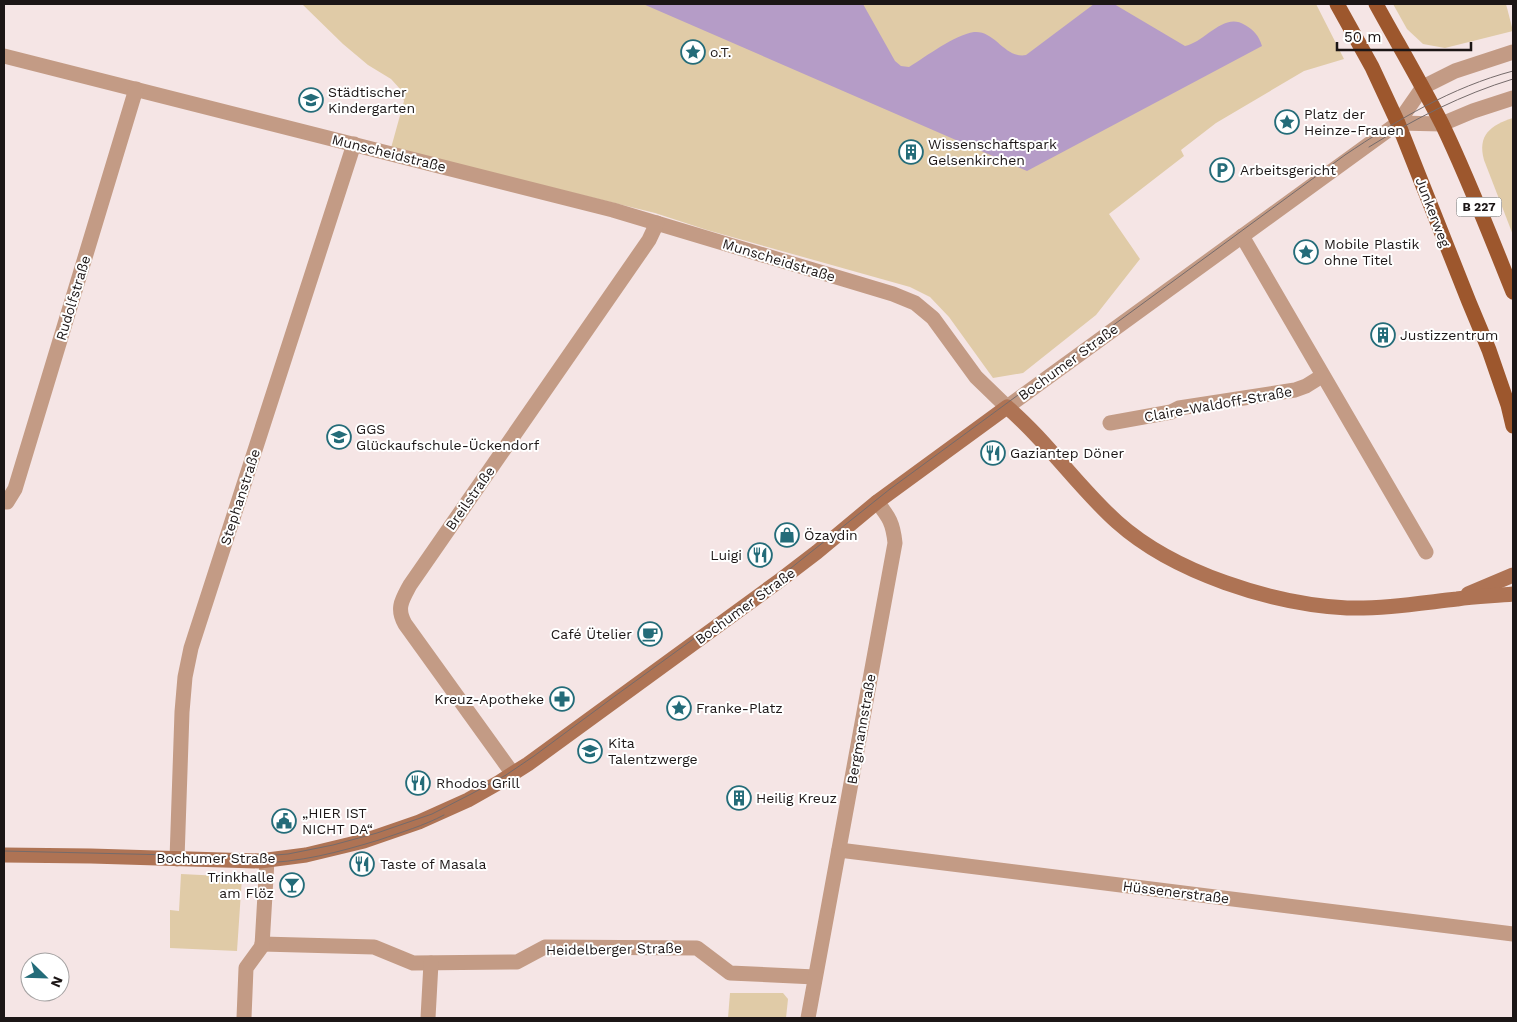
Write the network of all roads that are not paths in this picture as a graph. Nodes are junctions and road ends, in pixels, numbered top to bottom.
1 (1337, 4) edge
2 (1376, 4) edge
3 (1513, 52) edge
4 (4, 56) edge
5 (1423, 87) junction
6 (136, 89) junction
7 (1513, 98) edge
8 (1398, 123) junction
9 (1442, 124) junction
10 (354, 144) junction
11 (658, 223) junction
12 (1242, 236) junction
13 (1513, 292) edge
14 (1322, 376) junction
15 (1007, 407) junction
16 (1110, 423) dead end
17 (1513, 426) edge
18 (4, 502) edge
19 (877, 502) junction
20 (1426, 552) dead end
21 (1513, 575) edge
22 (1513, 594) edge
23 (1458, 598) junction
24 (513, 774) junction
25 (839, 850) junction
26 (4, 855) edge
27 (177, 859) junction
28 (267, 860) junction
29 (1513, 934) edge
30 (262, 944) junction
31 (431, 963) junction
32 (815, 977) junction
33 (244, 1018) edge
34 (428, 1018) edge
35 (808, 1018) edge

1 - 8 main road, Junkerweg / B 227
2 - 5 main road, B 227
3 - 5 street, Bochumer Straße
4 - 6 street, Munscheidstraße
5 - 8 street, Bochumer Straße
5 - 9 main road, B 227
6 - 10 street, Munscheidstraße
6 - 18 street, Rudolfstraße
7 - 9 street
8 - 9 street
8 - 12 street, Bochumer Straße
8 - 17 main road, Junkerweg / B 227
9 - 13 main road, B 227
10 - 11 street, Munscheidstraße
10 - 27 street, Stephanstraße
11 - 15 street, Munscheidstraße
11 - 24 street, Breilstraße
12 - 14 street
12 - 15 street, Bochumer Straße
14 - 16 street, Claire-Waldoff-Straße
14 - 20 street
15 - 19 main road, Bochumer Straße
15 - 23 main road, Munscheidstraße
19 - 24 main road, Bochumer Straße
19 - 25 street, Bergmannstraße
21 - 23 main road, Munscheidstraße
22 - 23 main road, Munscheidstraße
24 - 28 main road, Bochumer Straße
25 - 29 street, Hüssenerstraße
25 - 32 street, Bergmannstraße
26 - 27 main road, Bochumer Straße
27 - 28 main road, Bochumer Straße
28 - 30 street
30 - 31 street, Heidelberger Straße
30 - 33 street
31 - 32 street, Heidelberger Straße
31 - 34 street
32 - 35 street, Bergmannstraße

